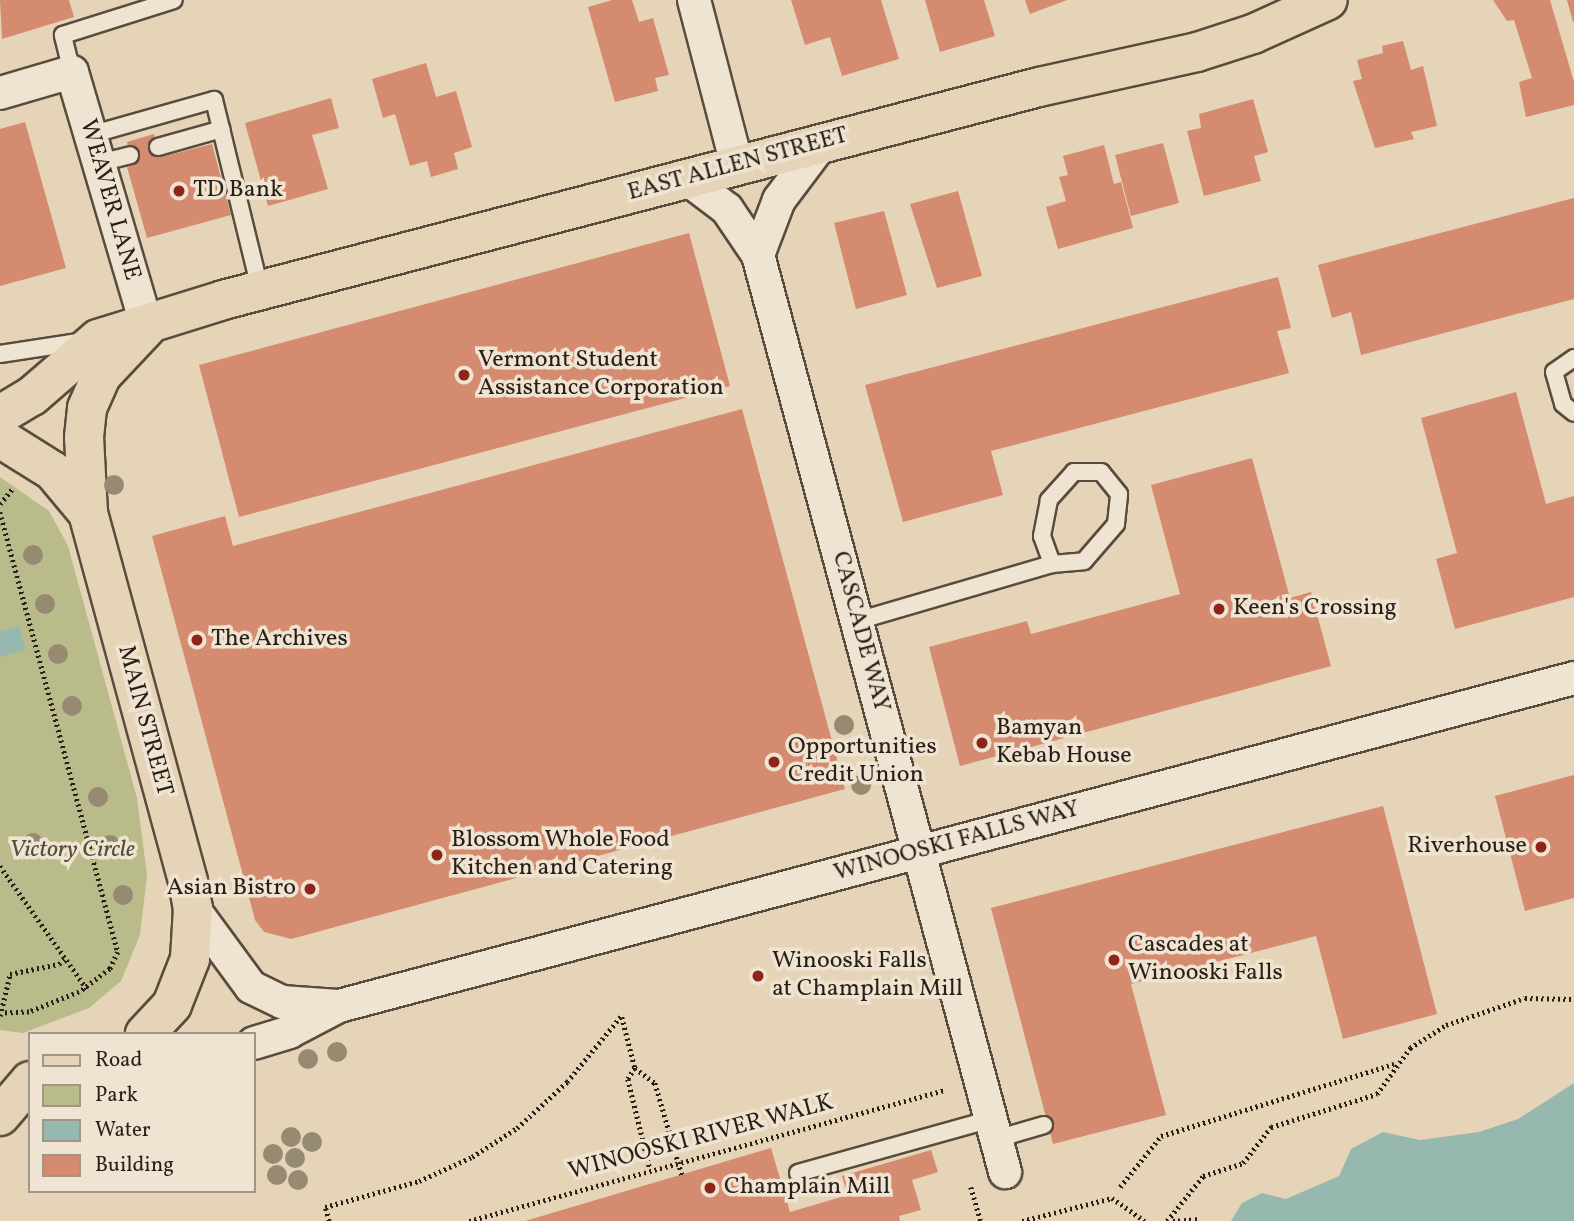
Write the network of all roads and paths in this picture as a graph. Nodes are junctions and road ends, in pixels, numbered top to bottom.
1 (174, 0) edge
2 (694, 0) edge
3 (1328, 0) edge
4 (72, 72) junction
5 (0, 93) edge
6 (222, 130) junction
7 (822, 142) junction
8 (158, 147) dead end
9 (95, 149) junction
10 (130, 155) dead end
11 (737, 165) junction
12 (686, 178) junction
13 (758, 255) junction
14 (260, 289) junction
15 (146, 327) junction
16 (98, 339) junction
17 (0, 354) edge
18 (1574, 358) edge
19 (1574, 413) edge
20 (0, 415) edge
21 (0, 438) edge
22 (14, 486) dead end
23 (0, 504) edge
24 (0, 512) edge
25 (88, 513) junction
26 (1052, 564) junction
27 (857, 621) junction
28 (1574, 678) edge
29 (919, 852) junction
30 (0, 866) edge
31 (193, 908) junction
32 (64, 959) junction
33 (87, 989) junction
34 (1574, 999) edge
35 (339, 1006) junction
36 (1, 1014) edge
37 (147, 1032) edge
38 (256, 1042) edge
39 (1395, 1064) junction
40 (635, 1068) junction
41 (0, 1077) edge
42 (28, 1080) edge
43 (28, 1082) edge
44 (943, 1090) dead end
45 (0, 1116) edge
46 (1044, 1125) dead end
47 (993, 1129) junction
48 (650, 1169) junction
49 (1005, 1172) dead end
50 (798, 1173) dead end
51 (682, 1175) dead end
52 (1120, 1187) dead end
53 (1200, 1219) dead end
54 (329, 1221) edge
55 (469, 1221) edge
56 (1022, 1221) edge
57 (1145, 1221) edge
58 (1167, 1221) edge
59 (1173, 1221) edge

1 - 4 lane
2 - 11 street
3 - 7 main road, EAST ALLEN STREET
4 - 5 street
4 - 9 street, WEAVER LANE
6 - 8 lane
6 - 9 lane
6 - 14 lane
7 - 11 main road, EAST ALLEN STREET
7 - 13 street
9 - 10 lane
9 - 15 street, WEAVER LANE
11 - 12 main road, EAST ALLEN STREET
12 - 13 street, CASCADE WAY
12 - 14 main road, EAST ALLEN STREET
13 - 27 street, CASCADE WAY
14 - 15 main road, EAST ALLEN STREET
15 - 16 main road, EAST ALLEN STREET
15 - 25 main road, EAST ALLEN STREET
16 - 17 lane, EAST ALLEN STREET
16 - 20 main road, EAST ALLEN STREET
18 - 19 lane
21 - 25 main road, MAIN STREET
22 - 23 path
24 - 33 path
25 - 31 main road, MAIN STREET
26 - 26 lane
26 - 27 lane
27 - 29 street, CASCADE WAY
28 - 29 street, WINOOSKI FALLS WAY
29 - 35 street, WINOOSKI FALLS WAY
29 - 47 street, CASCADE WAY
30 - 32 path
31 - 35 street, WINOOSKI FALLS WAY
31 - 37 main road, MAIN STREET
32 - 33 path
32 - 36 path
33 - 36 path
34 - 39 path
35 - 38 street, WINOOSKI FALLS WAY
39 - 52 path
39 - 58 path
40 - 48 path
40 - 51 path, bridge
40 - 54 path
41 - 42 main road
43 - 45 main road
44 - 48 path, WINOOSKI RIVER WALK
46 - 47 lane
47 - 49 street, CASCADE WAY
47 - 50 lane
48 - 55 path, WINOOSKI RIVER WALK
53 - 59 path
56 - 57 path

